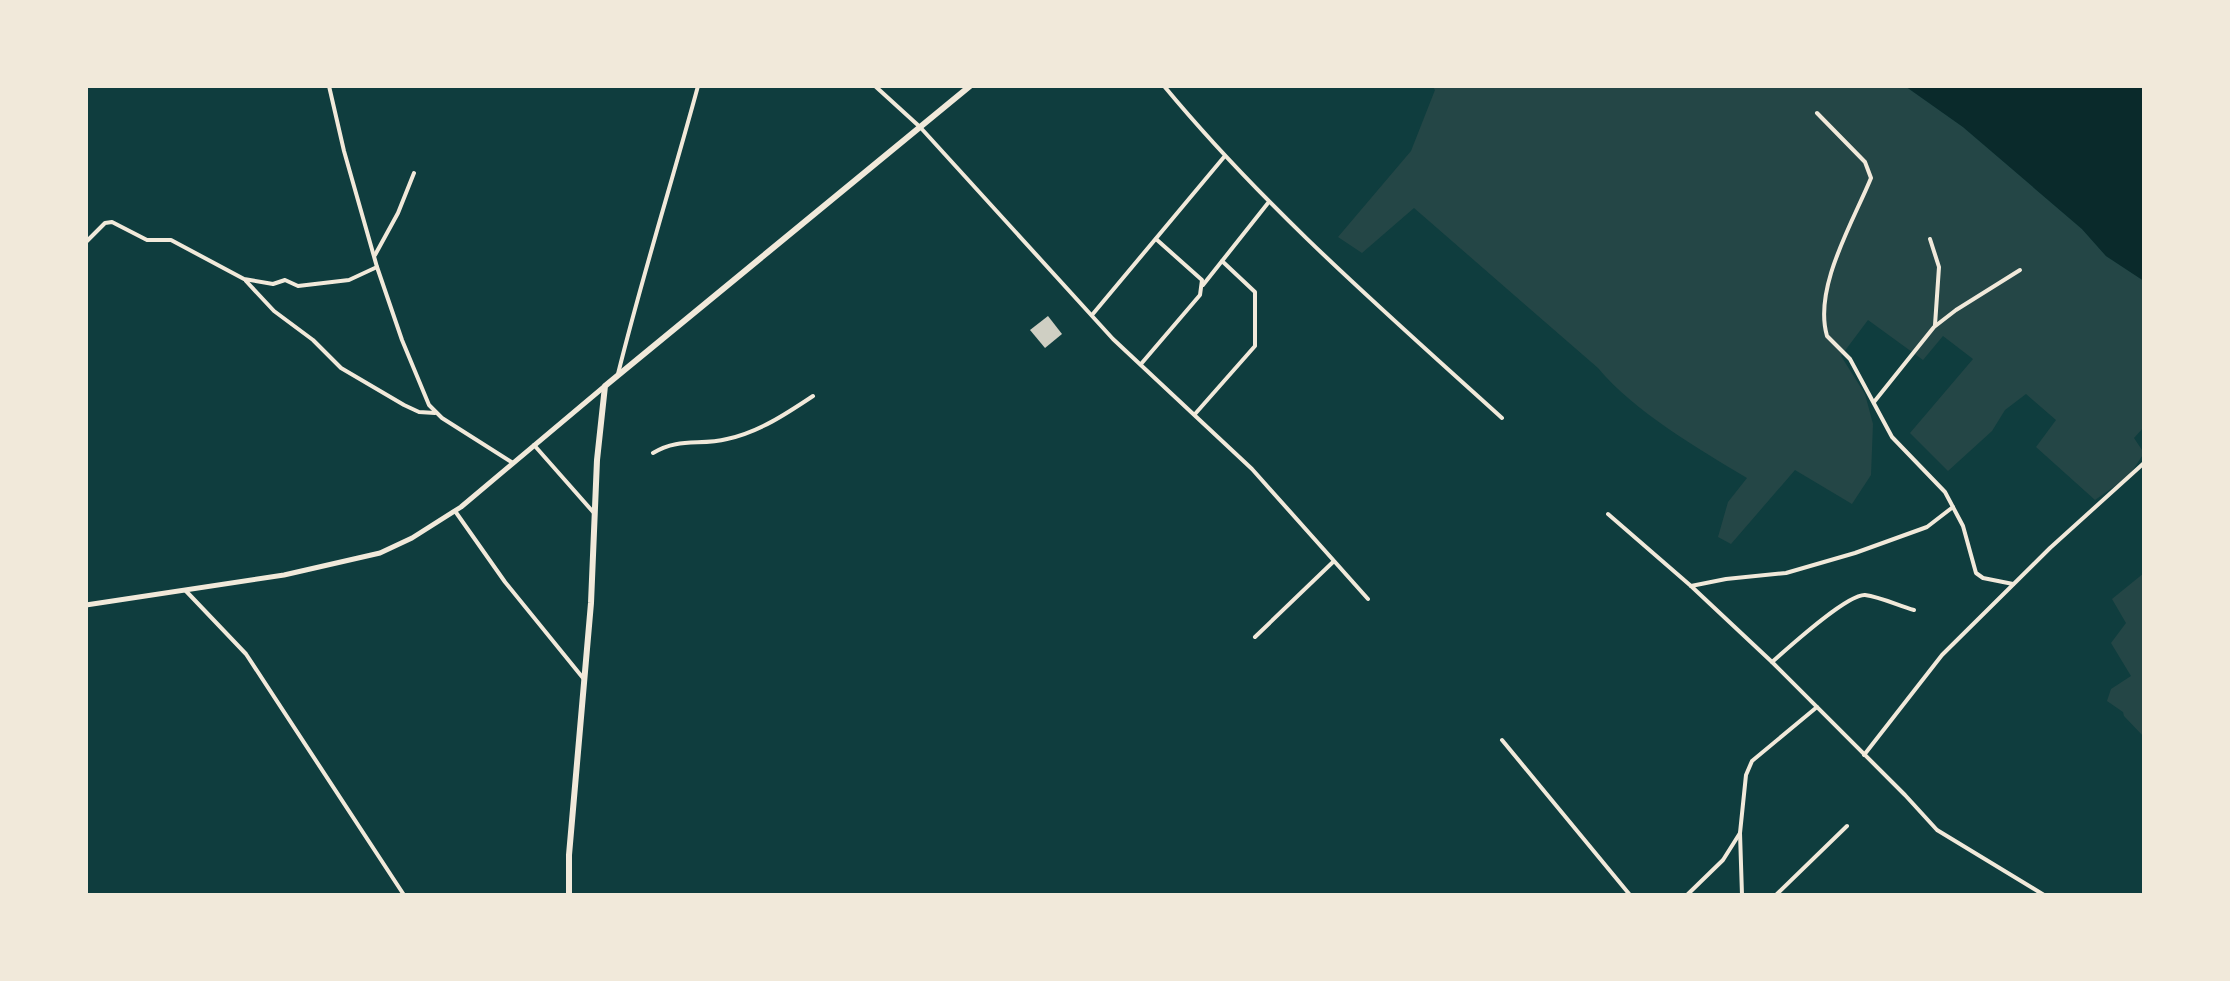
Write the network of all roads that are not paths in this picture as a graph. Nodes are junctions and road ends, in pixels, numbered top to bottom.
1 (329, 86) edge
2 (698, 86) edge
3 (875, 86) edge
4 (970, 86) edge
5 (1164, 86) edge
6 (1817, 113) dead end
7 (920, 127) junction
8 (1224, 157) junction
9 (414, 173) dead end
10 (1268, 203) junction
11 (1156, 239) junction
12 (1930, 239) dead end
13 (86, 242) edge
14 (375, 255) junction
15 (1222, 261) junction
16 (377, 267) junction
17 (2020, 270) dead end
18 (244, 279) junction
19 (1201, 288) junction
20 (1092, 315) junction
21 (1934, 327) junction
22 (1141, 364) junction
23 (618, 374) junction
24 (605, 386) junction
25 (813, 396) dead end
26 (1874, 402) junction
27 (436, 413) junction
28 (1195, 414) junction
29 (1502, 418) dead end
30 (534, 445) junction
31 (653, 453) dead end
32 (513, 463) junction
33 (2144, 463) edge
34 (1953, 507) junction
35 (455, 511) junction
36 (595, 514) junction
37 (1608, 514) dead end
38 (1333, 562) junction
39 (2013, 584) junction
40 (1691, 586) junction
41 (185, 590) junction
42 (1368, 599) dead end
43 (86, 605) edge
44 (1914, 610) dead end
45 (1255, 637) dead end
46 (1772, 662) junction
47 (583, 678) junction
48 (1817, 707) junction
49 (1502, 740) dead end
50 (1864, 755) junction
51 (1847, 826) dead end
52 (1740, 833) junction
53 (404, 895) edge
54 (569, 895) edge
55 (1630, 895) edge
56 (1687, 895) edge
57 (1742, 895) edge
58 (1776, 895) edge
59 (2044, 895) edge

1 - 14 street
2 - 23 street
3 - 7 street
4 - 7 main road
5 - 8 street
6 - 26 street
7 - 20 street
7 - 23 main road
8 - 10 street
8 - 11 street
9 - 14 street
10 - 15 street
10 - 29 street
11 - 19 street
11 - 20 street
12 - 21 street
13 - 18 street
14 - 16 street
15 - 19 street
15 - 28 street
16 - 18 street
16 - 27 street
17 - 21 street
18 - 27 street
19 - 22 street
20 - 22 street
21 - 26 street
22 - 28 street
23 - 24 main road
24 - 30 street
24 - 36 main road
25 - 31 street
26 - 34 street
27 - 32 street
28 - 38 street
30 - 32 street
30 - 36 street
32 - 35 street
33 - 39 street
34 - 39 street
34 - 40 street
35 - 41 street
35 - 47 street
36 - 47 main road
37 - 40 street
38 - 42 street
38 - 45 street
39 - 50 street
40 - 46 street
41 - 43 street
41 - 53 street
44 - 46 street
46 - 48 street
47 - 54 main road
48 - 50 street
48 - 52 street
49 - 55 street
50 - 59 street
51 - 58 street
52 - 56 street
52 - 57 street

